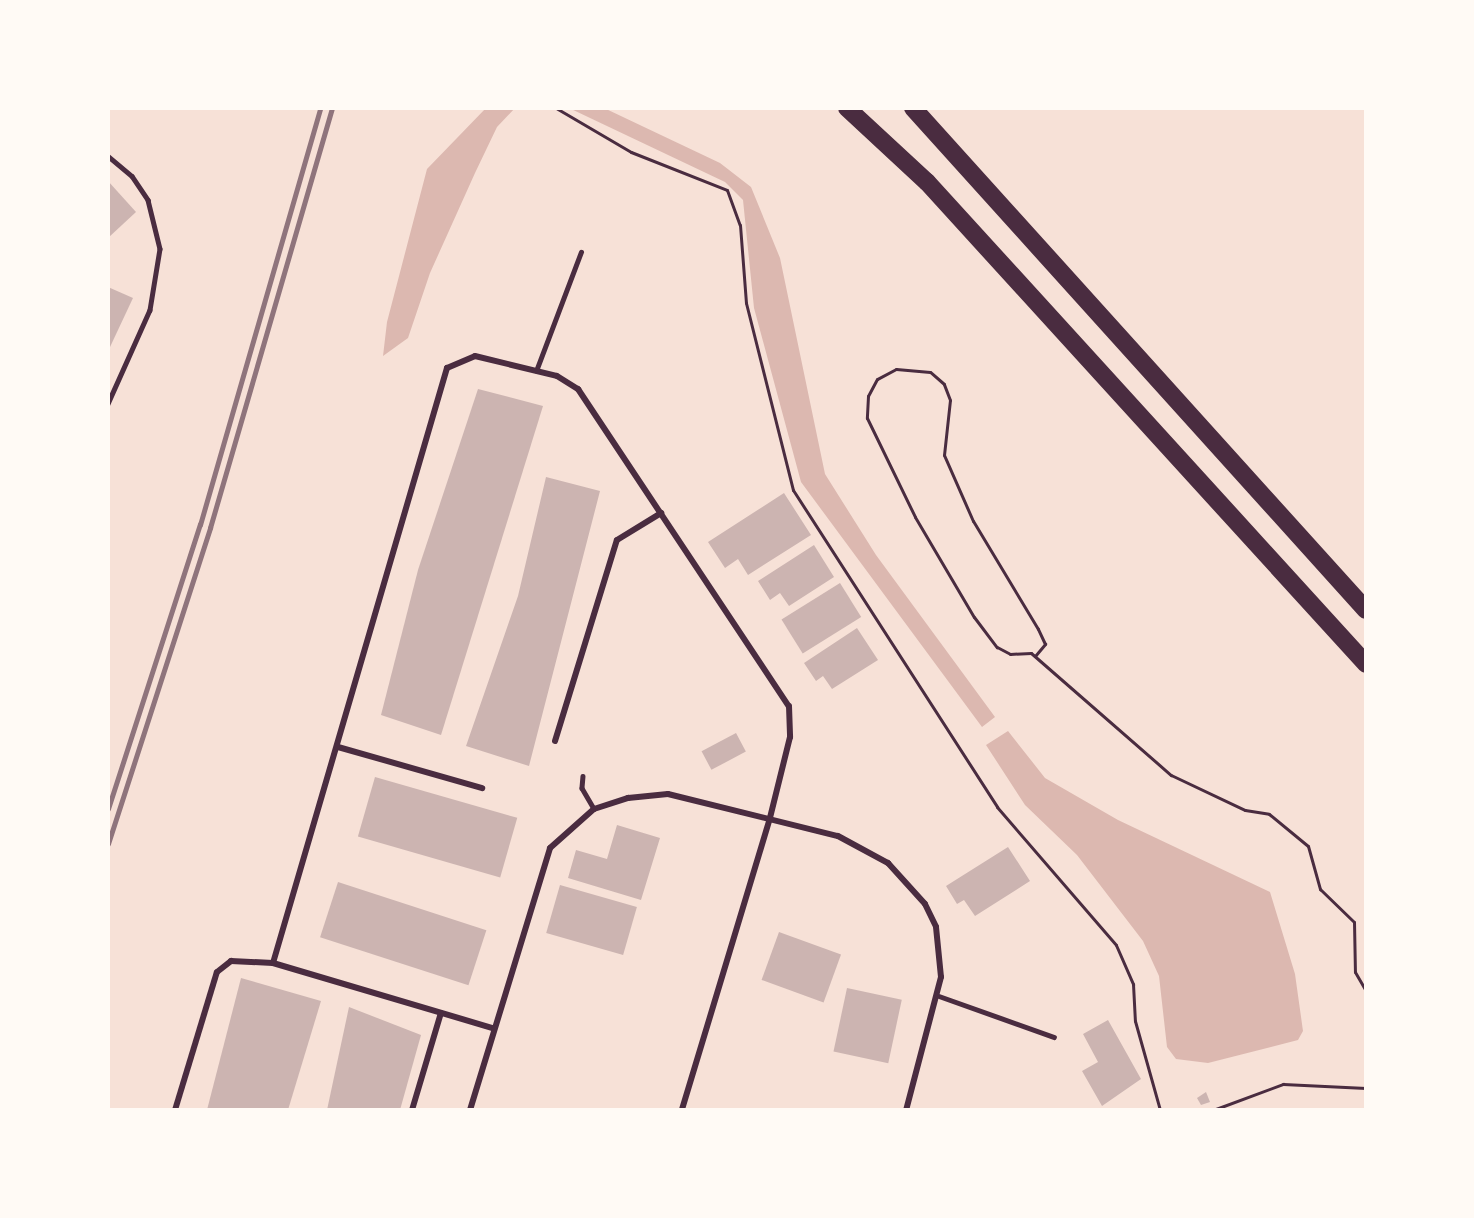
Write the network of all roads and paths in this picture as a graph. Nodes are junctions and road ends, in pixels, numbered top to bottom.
1 (556, 108) edge
2 (847, 108) edge
3 (913, 108) edge
4 (108, 156) edge
5 (581, 252) dead end
6 (536, 371) junction
7 (111, 391) edge
8 (108, 404) edge
9 (661, 513) junction
10 (1366, 610) edge
11 (1035, 656) junction
12 (1366, 664) edge
13 (555, 741) dead end
14 (338, 747) junction
15 (583, 776) dead end
16 (482, 788) dead end
17 (594, 809) junction
18 (770, 818) junction
19 (273, 963) junction
20 (1366, 991) edge
21 (939, 996) junction
22 (441, 1013) junction
23 (493, 1028) junction
24 (1054, 1037) dead end
25 (1366, 1088) edge
26 (175, 1110) edge
27 (412, 1110) edge
28 (470, 1110) edge
29 (682, 1110) edge
30 (906, 1110) edge
31 (1160, 1110) edge
32 (1213, 1110) edge

1 - 31 path
2 - 12 highway
3 - 10 highway
4 - 7 lane
5 - 6 lane
6 - 9 street
6 - 14 street
7 - 8 lane
9 - 13 street
9 - 18 street
11 - 11 path
11 - 20 path
14 - 16 street
14 - 19 street
15 - 17 lane
17 - 18 street
17 - 23 street
18 - 21 street
18 - 29 street
19 - 22 street
19 - 26 street
21 - 24 lane
21 - 30 street
22 - 23 street
22 - 27 street
23 - 28 street
25 - 32 path

